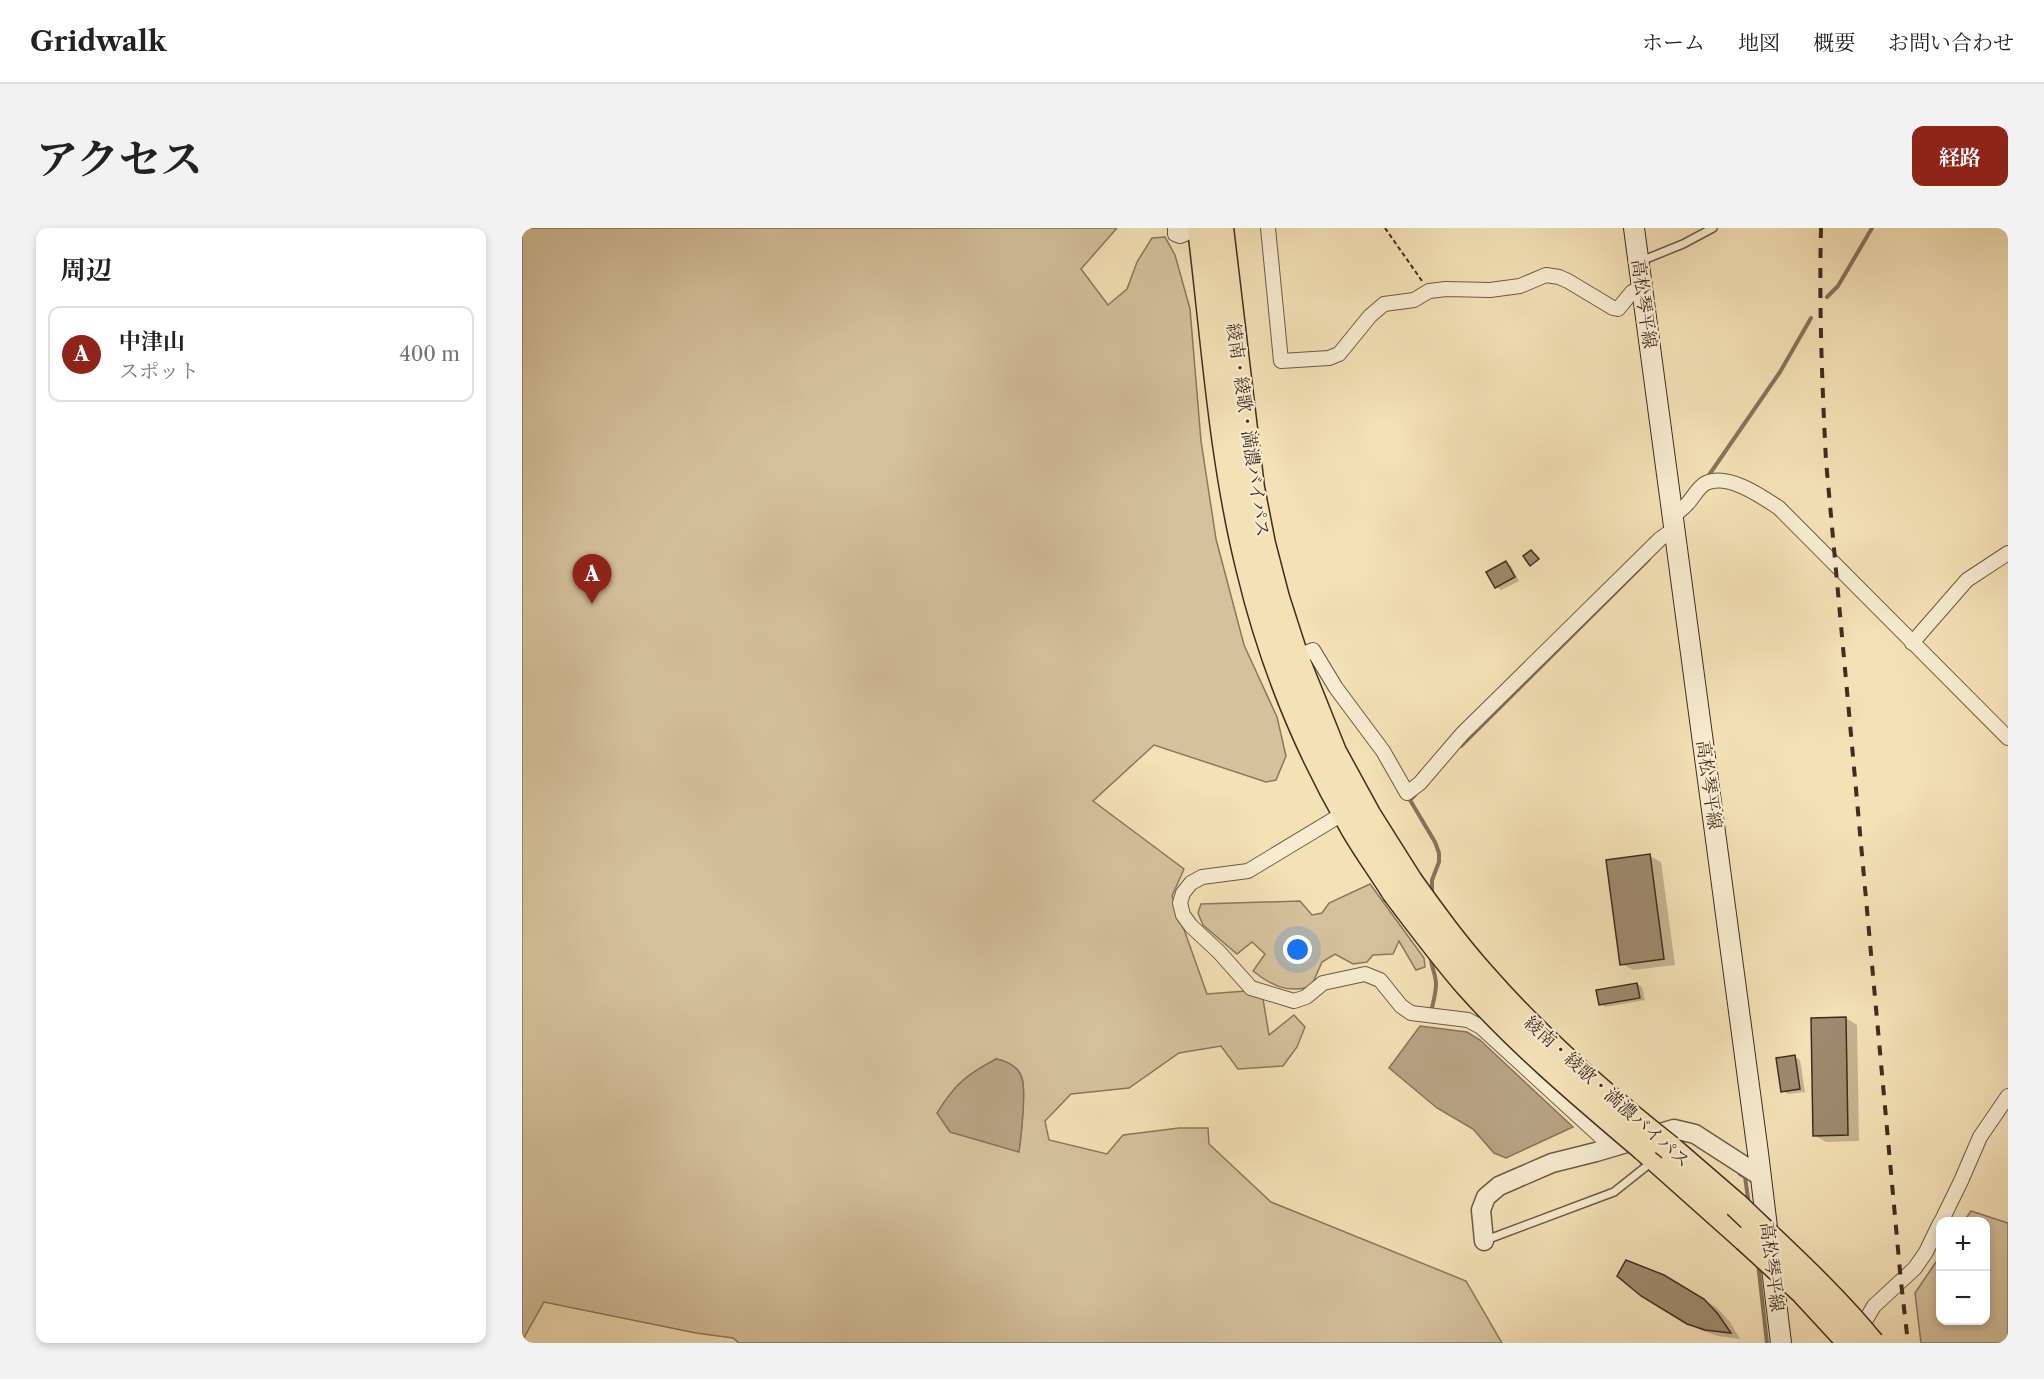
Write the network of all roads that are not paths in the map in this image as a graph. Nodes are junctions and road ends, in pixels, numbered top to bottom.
1 (1221, 228) edge
2 (1268, 228) edge
3 (1634, 228) edge
4 (1713, 228) edge
5 (1187, 230) edge
6 (1639, 262) junction
7 (1642, 287) junction
8 (1674, 523) junction
9 (2008, 553) edge
10 (1912, 643) junction
11 (1296, 657) junction
12 (2008, 738) edge
13 (1344, 813) junction
14 (1402, 886) junction
15 (2008, 1096) edge
16 (1612, 1147) junction
17 (1656, 1152) junction
18 (1760, 1176) junction
19 (1943, 1217) edge
20 (1936, 1232) edge
21 (1484, 1241) joint
22 (1781, 1343) edge
23 (1850, 1343) edge
24 (1858, 1343) edge
25 (1872, 1343) edge

1 - 11 highway, 綾南・綾歌・満濃バイパス
2 - 7 street
3 - 6 main road, 高松琴平線
4 - 6 lane
5 - 13 highway, 綾南・綾歌・満濃バイパス
6 - 7 main road, 高松琴平線
7 - 8 main road, 高松琴平線
8 - 10 street
8 - 11 street
8 - 18 main road, 高松琴平線
9 - 10 street
10 - 12 street
11 - 14 highway, 綾南・綾歌・満濃バイパス
13 - 14 highway, 綾南・綾歌・満濃バイパス
13 - 16 street
14 - 17 highway, 綾南・綾歌・満濃バイパス, bridge
15 - 19 street
16 - 18 street
16 - 21 street
17 - 21 lane
17 - 23 highway, 綾南・綾歌・満濃バイパス, bridge
17 - 25 highway, 綾南・綾歌・満濃バイパス, bridge
18 - 22 main road, 高松琴平線
20 - 24 street

